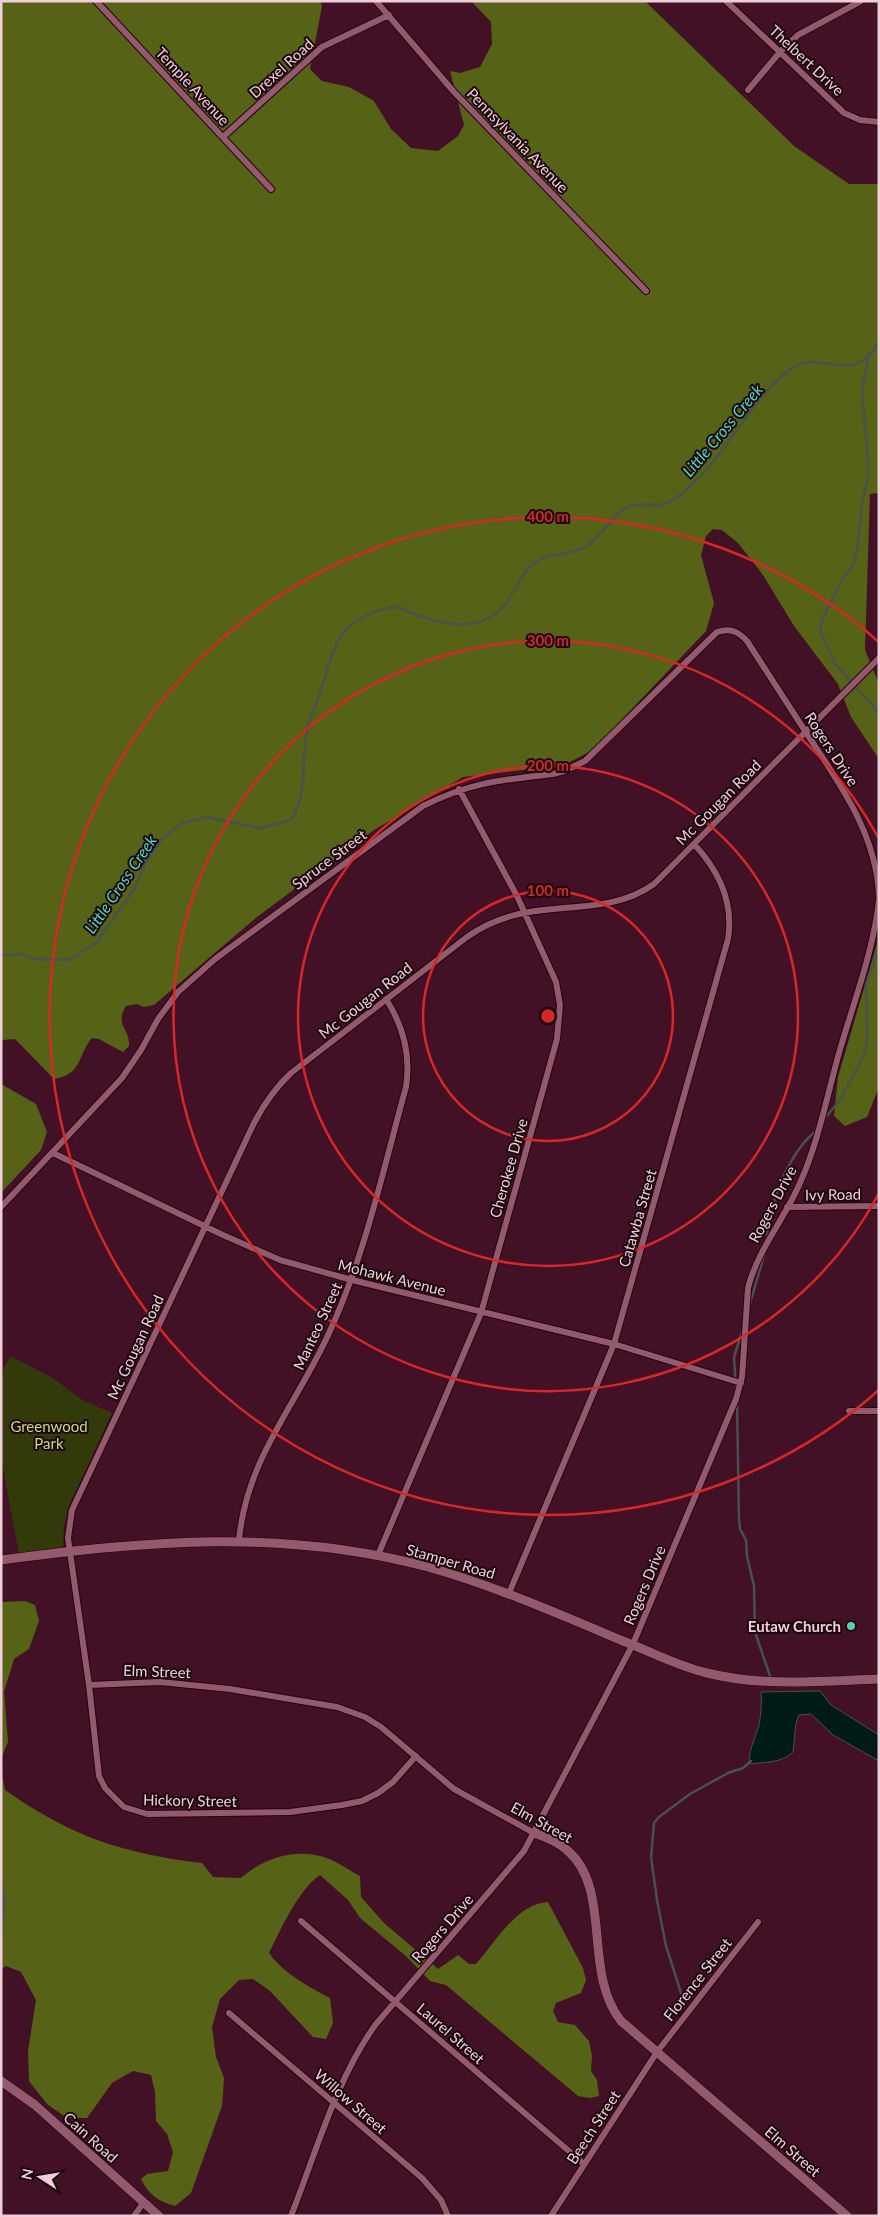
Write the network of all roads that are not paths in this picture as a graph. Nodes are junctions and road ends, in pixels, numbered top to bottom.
1 (96, 1) edge
2 (376, 1) edge
3 (726, 1) edge
4 (861, 1) edge
5 (389, 16) junction
6 (780, 52) junction
7 (748, 90) dead end
8 (879, 122) edge
9 (223, 137) junction
10 (272, 189) dead end
11 (646, 291) dead end
12 (734, 631) joint
13 (879, 658) edge
14 (806, 732) junction
15 (459, 789) junction
16 (694, 844) junction
17 (879, 898) edge
18 (525, 912) junction
19 (386, 999) junction
20 (53, 1153) junction
21 (879, 1206) edge
22 (1, 1207) edge
23 (787, 1207) junction
24 (206, 1226) junction
25 (352, 1280) junction
26 (481, 1313) junction
27 (614, 1344) junction
28 (741, 1383) junction
29 (849, 1411) dead end
30 (879, 1411) edge
31 (239, 1540) junction
32 (70, 1551) junction
33 (378, 1556) junction
34 (1, 1560) edge
35 (509, 1593) junction
36 (633, 1644) junction
37 (879, 1679) edge
38 (89, 1685) junction
39 (416, 1756) junction
40 (534, 1833) junction
41 (301, 1921) dead end
42 (758, 1922) dead end
43 (395, 2002) junction
44 (229, 2013) dead end
45 (657, 2052) junction
46 (1, 2081) edge
47 (334, 2104) junction
48 (584, 2164) junction
49 (144, 2202) junction
50 (843, 2215) edge
51 (134, 2216) edge
52 (159, 2216) edge
53 (291, 2216) edge
54 (448, 2216) edge
55 (551, 2216) edge

1 - 9 street, Temple Avenue
2 - 5 street, Pennsylvania Avenue
3 - 6 street, Thelbert Drive
4 - 6 street
5 - 9 street, Drexel Road
5 - 11 street, Pennsylvania Avenue
6 - 7 street
6 - 8 street, Thelbert Drive
9 - 10 street, Temple Avenue
12 - 14 street, Rogers Drive
12 - 15 street, Spruce Street
13 - 14 street, Mc Gougan Road
14 - 16 street, Mc Gougan Road
14 - 17 street, Rogers Drive
15 - 18 street, Cherokee Drive
15 - 20 street, Spruce Street
16 - 18 street, Mc Gougan Road
16 - 27 street, Catawba Street
17 - 23 street, Rogers Drive
18 - 19 street, Mc Gougan Road
18 - 26 street, Cherokee Drive
19 - 24 street, Mc Gougan Road
19 - 25 street, Manteo Street
20 - 22 street, Spruce Street
20 - 24 street, Mohawk Avenue
21 - 23 street, Ivy Road
23 - 28 street, Rogers Drive
24 - 25 street, Mohawk Avenue
24 - 32 street, Mc Gougan Road
25 - 26 street, Mohawk Avenue
25 - 31 street, Manteo Street
26 - 27 street, Mohawk Avenue
26 - 33 street, Cherokee Drive
27 - 28 street, Mohawk Avenue
27 - 35 street, Catawba Street
28 - 36 street, Rogers Drive
29 - 30 street
31 - 32 street, Stamper Road
31 - 33 street, Stamper Road
32 - 34 street, Stamper Road
32 - 38 street, Hickory Street
33 - 35 street, Stamper Road
35 - 36 street, Stamper Road
36 - 37 street, Stamper Road
36 - 40 street, Rogers Drive
38 - 39 street, Elm Street
38 - 39 street, Hickory Street
39 - 40 street, Elm Street
40 - 43 street, Rogers Drive
40 - 45 street, Elm Street
41 - 43 street, Laurel Street
42 - 45 street, Florence Street
43 - 47 street, Rogers Drive
43 - 48 street, Laurel Street
44 - 47 street, Willow Street
45 - 48 street, Beech Street
45 - 50 street, Elm Street
46 - 49 street, Cain Road
47 - 53 street, Rogers Drive
47 - 54 street, Willow Street
48 - 55 street, Beech Street
49 - 51 street
49 - 52 street, Cain Road

